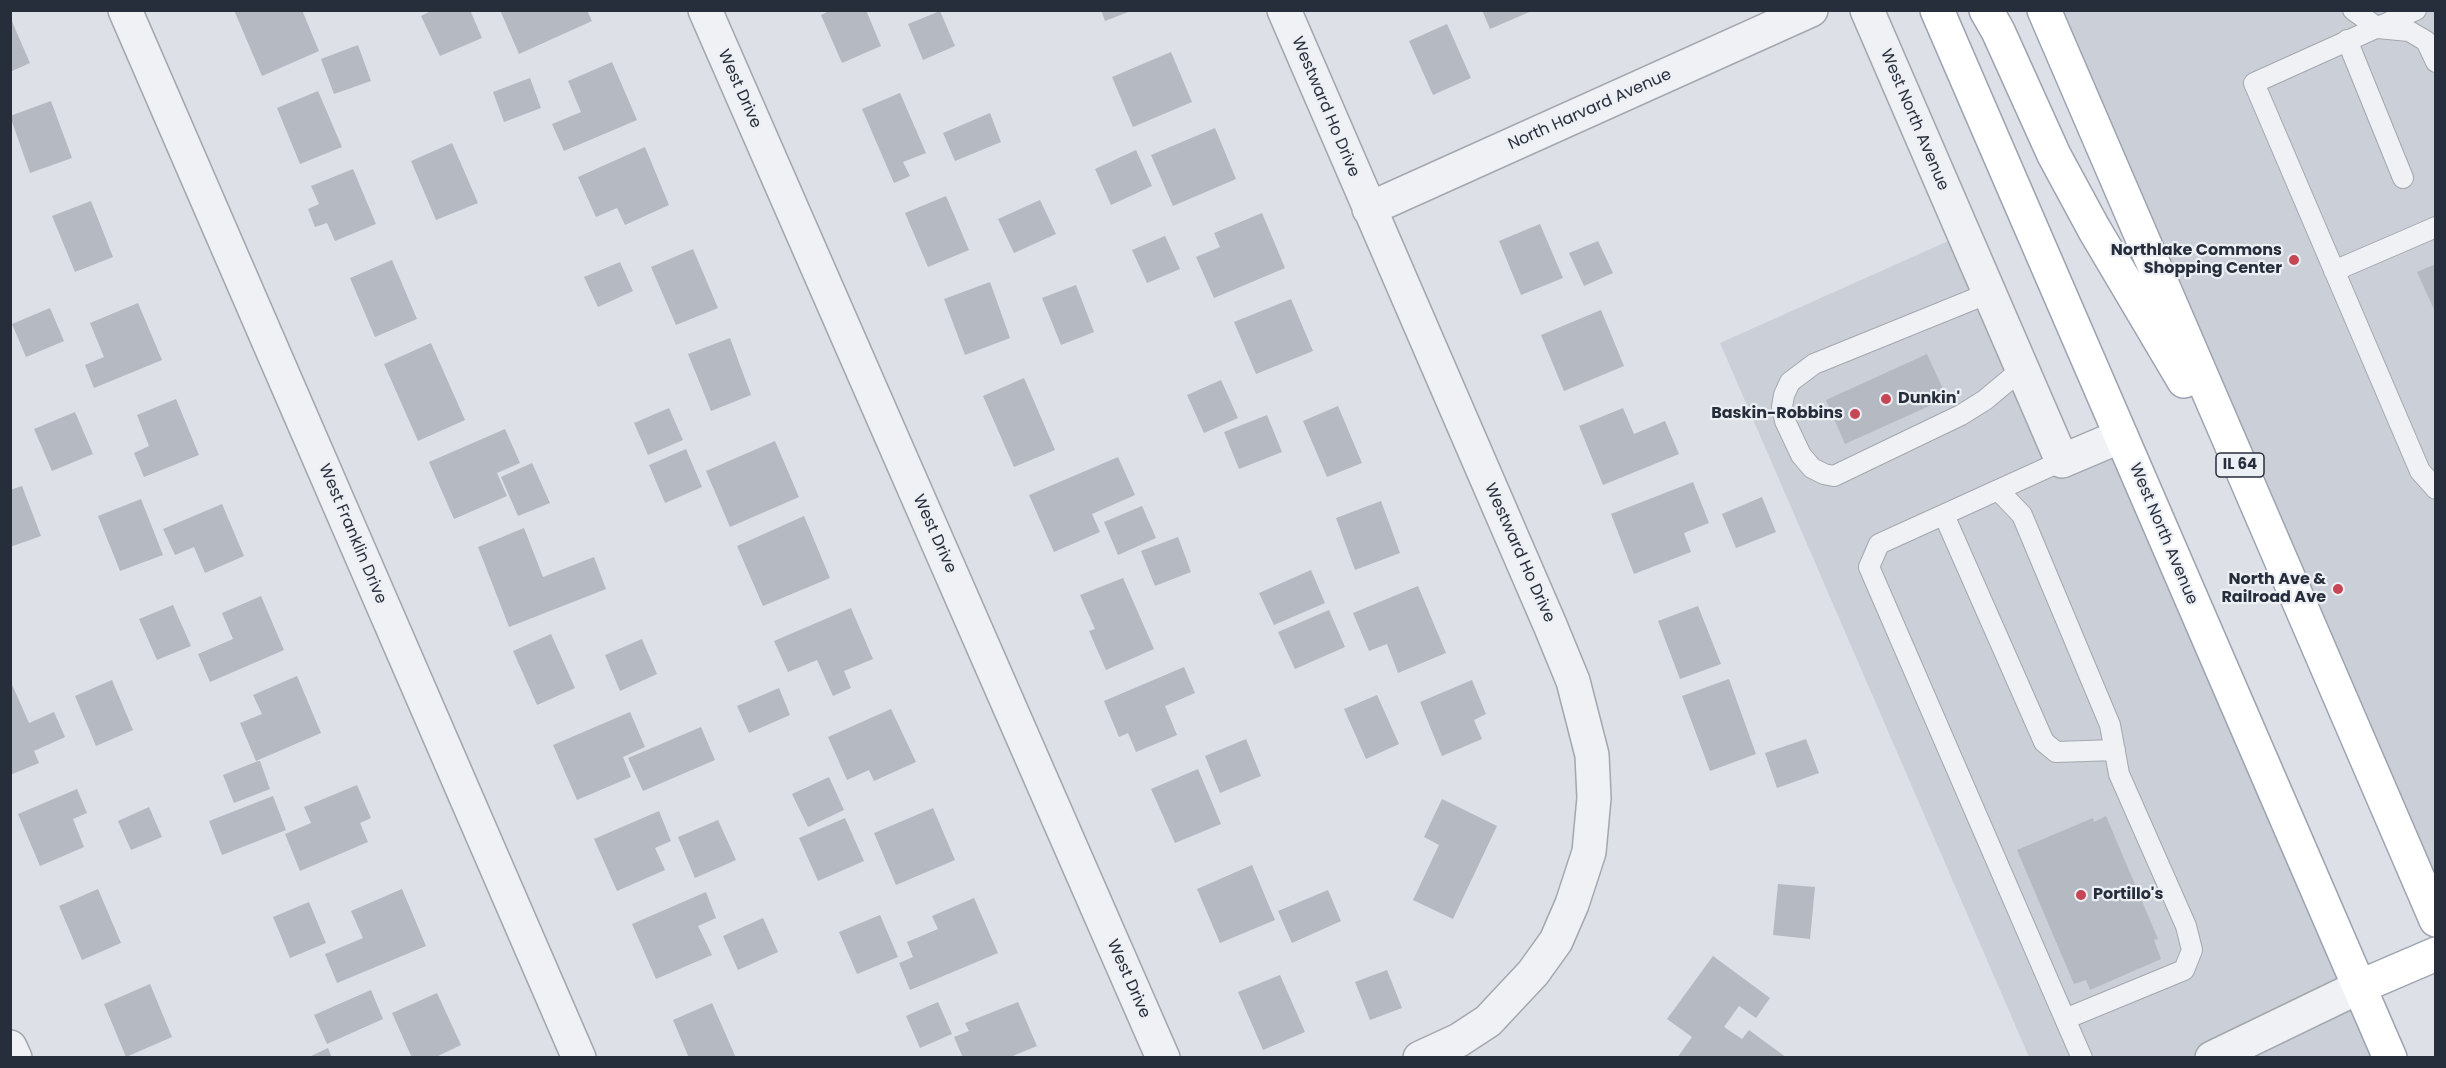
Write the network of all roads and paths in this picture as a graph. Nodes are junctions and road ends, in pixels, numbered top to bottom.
1 (125, 10) edge
2 (705, 10) edge
3 (1284, 10) edge
4 (1811, 10) edge
5 (1867, 10) edge
6 (1937, 10) edge
7 (1986, 10) edge
8 (2044, 10) edge
9 (2353, 10) edge
10 (2416, 10) edge
11 (2378, 28) junction
12 (2347, 40) junction
13 (2436, 62) edge
14 (2403, 178) dead end
15 (1369, 209) junction
16 (2436, 227) edge
17 (2334, 271) junction
18 (1989, 292) junction
19 (2022, 369) junction
20 (2121, 436) junction
21 (2062, 461) junction
22 (2436, 489) edge
23 (1998, 490) junction
24 (2259, 509) junction
25 (1944, 515) junction
26 (2115, 750) junction
27 (2436, 920) edge
28 (2436, 954) edge
29 (2360, 987) junction
30 (2065, 1019) junction
31 (10, 1047) edge
32 (15, 1058) edge
33 (579, 1058) edge
34 (1163, 1058) edge
35 (1420, 1058) edge
36 (2082, 1058) edge
37 (2212, 1058) edge
38 (2390, 1058) edge

1 - 33 street, West Franklin Drive
2 - 34 street, West Drive
3 - 15 street, Westward Ho Drive
4 - 15 street, North Harvard Avenue
5 - 18 street, West North Avenue
6 - 20 main road, West North Avenue
7 - 24 main road
8 - 24 main road, IL 64
9 - 11 lane
10 - 11 lane
11 - 12 lane
11 - 13 lane
12 - 14 lane
12 - 17 lane
15 - 35 street, Westward Ho Drive
16 - 17 lane
17 - 22 lane
18 - 19 street, West North Avenue
18 - 19 lane
19 - 21 street, West North Avenue
20 - 21 street
20 - 29 main road, West North Avenue
21 - 23 lane
23 - 25 lane
23 - 26 lane
24 - 27 main road, IL 64
25 - 26 lane
25 - 30 lane
26 - 30 lane
28 - 29 main road
29 - 37 street
29 - 38 main road, West North Avenue
30 - 36 lane
31 - 32 street

